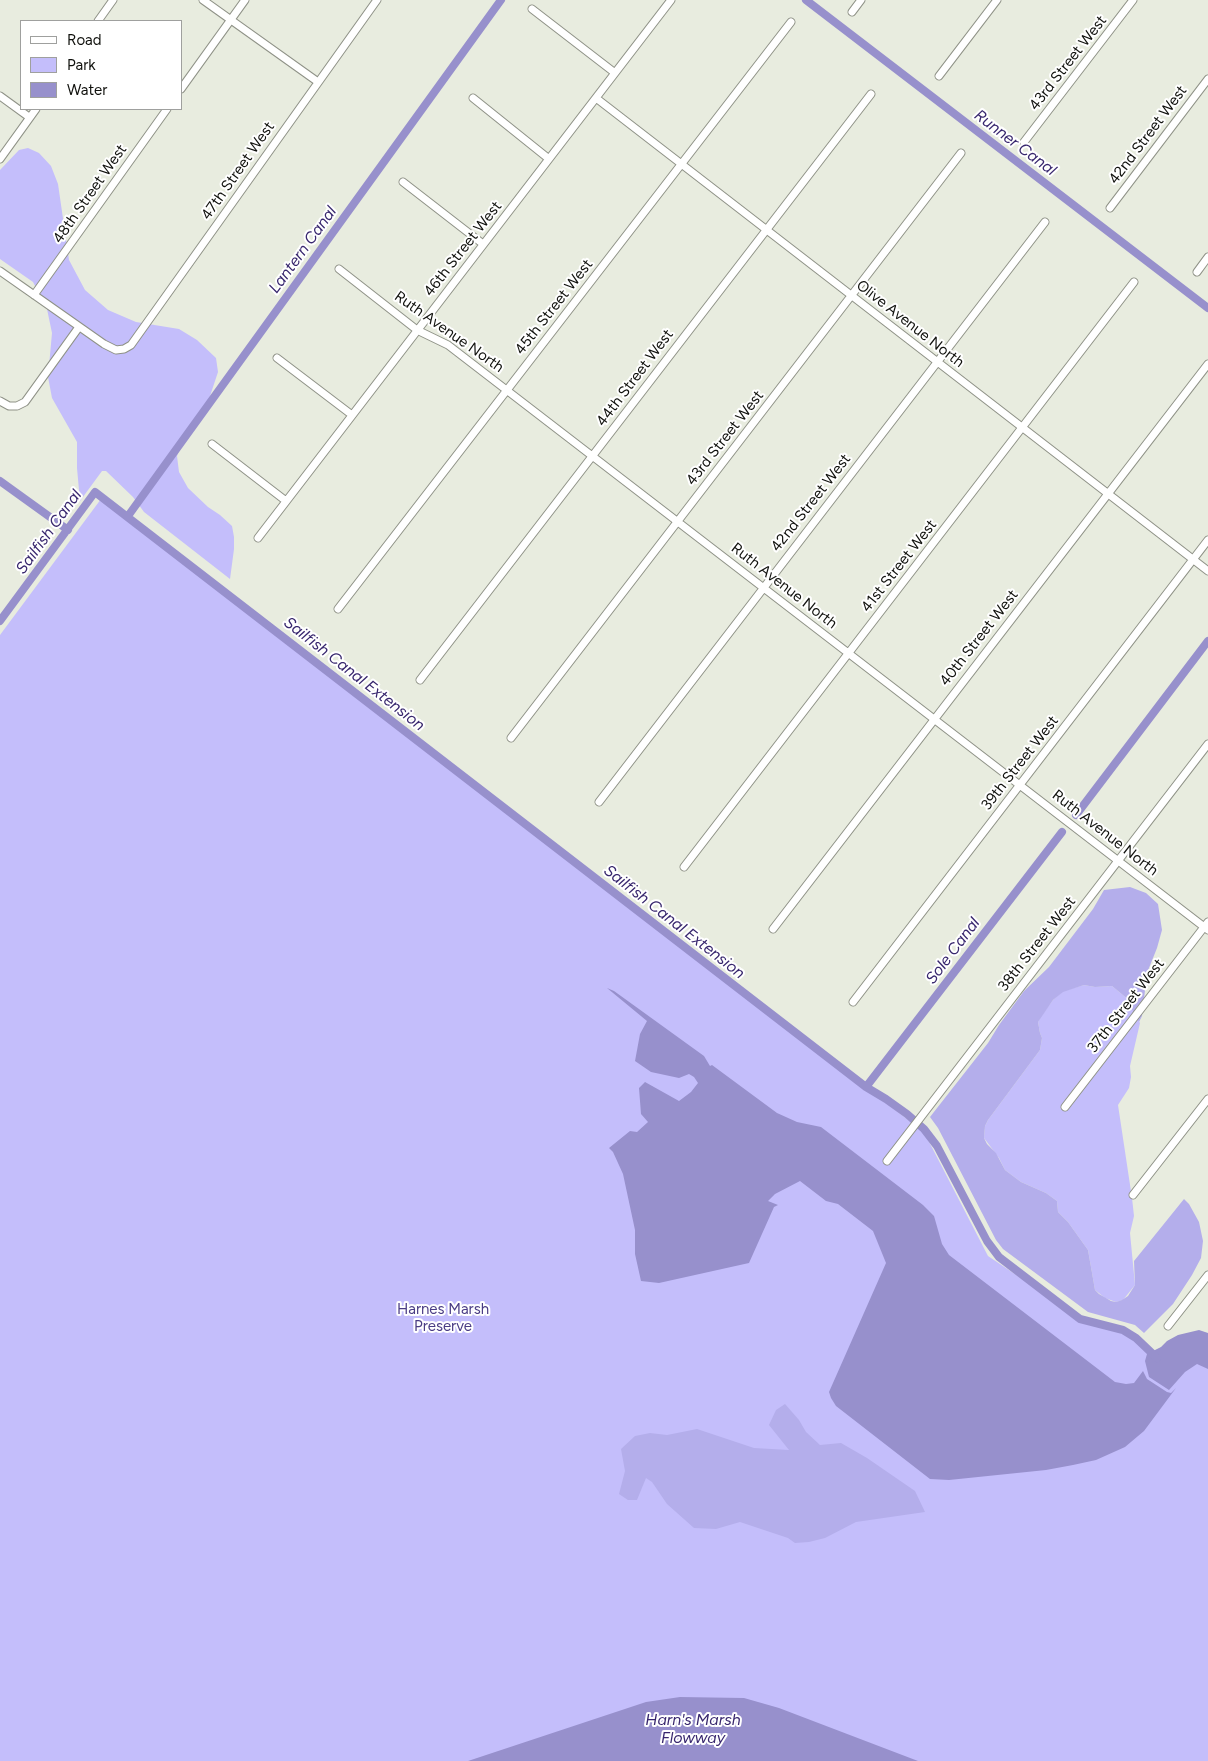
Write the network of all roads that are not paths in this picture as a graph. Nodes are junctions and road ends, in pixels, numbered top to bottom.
1 (113, 0) edge
2 (203, 0) edge
3 (245, 0) edge
4 (377, 0) edge
5 (671, 0) edge
6 (861, 0) edge
7 (997, 0) edge
8 (1133, 0) edge
9 (532, 9) dead end
10 (852, 12) dead end
11 (99, 20) edge
12 (231, 20) junction
13 (791, 22) dead end
14 (615, 73) junction
15 (939, 76) dead end
16 (1208, 79) edge
17 (318, 82) junction
18 (182, 88) edge
19 (871, 94) dead end
20 (0, 96) edge
21 (473, 98) dead end
22 (596, 98) junction
23 (35, 110) edge
24 (166, 110) edge
25 (30, 117) junction
26 (1024, 142) dead end
27 (961, 154) dead end
28 (0, 159) edge
29 (550, 159) junction
30 (680, 164) junction
31 (403, 182) dead end
32 (1110, 208) dead end
33 (1044, 222) dead end
34 (766, 230) junction
35 (483, 244) junction
36 (1208, 257) edge
37 (339, 269) dead end
38 (0, 271) edge
39 (1197, 272) dead end
40 (1134, 282) dead end
41 (34, 295) junction
42 (851, 296) junction
43 (79, 327) junction
44 (418, 330) junction
45 (277, 358) dead end
46 (937, 362) junction
47 (1208, 364) edge
48 (506, 391) junction
49 (0, 401) edge
50 (352, 415) junction
51 (1022, 428) junction
52 (212, 444) dead end
53 (592, 456) junction
54 (1107, 493) junction
55 (286, 501) junction
56 (677, 522) junction
57 (258, 538) dead end
58 (1208, 540) edge
59 (1193, 560) junction
60 (1208, 571) edge
61 (763, 588) junction
62 (338, 609) dead end
63 (849, 653) junction
64 (420, 680) dead end
65 (935, 719) junction
66 (511, 738) dead end
67 (1208, 744) edge
68 (1020, 785) junction
69 (599, 802) dead end
70 (1119, 861) junction
71 (684, 867) dead end
72 (1207, 926) edge
73 (773, 930) dead end
74 (853, 1002) dead end
75 (1208, 1098) edge
76 (1065, 1107) dead end
77 (887, 1161) dead end
78 (1133, 1195) dead end
79 (1208, 1275) edge
80 (1168, 1326) dead end

1 - 11 street
2 - 12 street
3 - 12 street
4 - 17 street, 47th Street West
5 - 14 street, 46th Street West
6 - 10 street
7 - 15 street
8 - 26 street, 43rd Street West
9 - 14 street
12 - 17 street
12 - 18 street
13 - 30 street, 45th Street West
14 - 22 street, 46th Street West
16 - 32 street, 42nd Street West
17 - 43 street, 47th Street West
19 - 34 street, 44th Street West
20 - 25 street
21 - 29 street
22 - 29 street, 46th Street West
22 - 30 street, Olive Avenue North
23 - 25 street
24 - 41 street, 48th Street West
25 - 28 street
27 - 42 street, 43rd Street West
29 - 35 street, 46th Street West
30 - 34 street, Olive Avenue North
30 - 48 street, 45th Street West
31 - 35 street
33 - 46 street, 42nd Street West
34 - 42 street, Olive Avenue North
34 - 53 street, 44th Street West
35 - 44 street, 46th Street West
36 - 39 street
37 - 44 street, Ruth Avenue North
38 - 41 street
40 - 51 street, 41st Street West
41 - 43 street
42 - 46 street, Olive Avenue North
42 - 56 street, 43rd Street West
43 - 49 street
44 - 48 street, Ruth Avenue North
44 - 50 street, 46th Street West
45 - 50 street
46 - 51 street, Olive Avenue North
46 - 61 street, 42nd Street West
47 - 54 street, 40th Street West
48 - 53 street, Ruth Avenue North
48 - 62 street, 45th Street West
50 - 55 street, 46th Street West
51 - 54 street, Olive Avenue North
51 - 63 street, 41st Street West
52 - 55 street
53 - 56 street, Ruth Avenue North
53 - 64 street, 44th Street West
54 - 59 street, Olive Avenue North
54 - 65 street, 40th Street West
55 - 57 street, 46th Street West
56 - 61 street, Ruth Avenue North
56 - 66 street, 43rd Street West
58 - 59 street, 39th Street West
59 - 60 street, Olive Avenue North
59 - 68 street, 39th Street West
61 - 63 street, Ruth Avenue North
61 - 69 street, 42nd Street West
63 - 65 street, Ruth Avenue North
63 - 71 street, 41st Street West
65 - 68 street, Ruth Avenue North
65 - 73 street, 40th Street West
67 - 70 street, 38th Street West
68 - 70 street, Ruth Avenue North
68 - 74 street, 39th Street West
70 - 72 street, Ruth Avenue North
70 - 77 street, 38th Street West
72 - 76 street, 37th Street West
75 - 78 street
79 - 80 street

